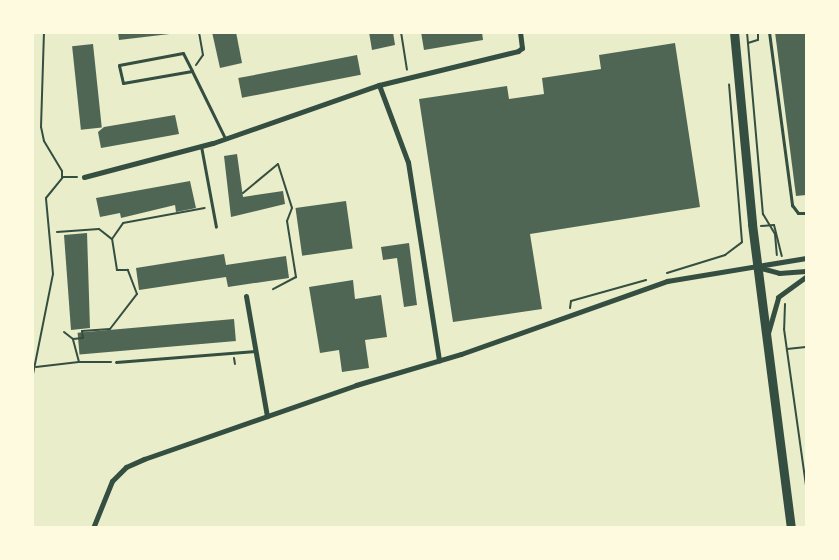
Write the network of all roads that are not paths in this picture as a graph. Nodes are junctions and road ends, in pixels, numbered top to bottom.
1 (520, 32) edge
2 (734, 32) edge
3 (769, 32) edge
4 (192, 71) junction
5 (379, 85) junction
6 (225, 138) junction
7 (201, 146) junction
8 (82, 178) road end
9 (806, 213) edge
10 (216, 227) dead end
11 (806, 258) edge
12 (756, 267) junction
13 (806, 271) edge
14 (806, 277) edge
15 (246, 296) dead end
16 (767, 339) junction
17 (256, 351) junction
18 (439, 361) junction
19 (116, 362) road end
20 (267, 416) junction
21 (93, 528) edge
22 (790, 528) edge

1 - 5 street
2 - 12 main road
3 - 9 lane
4 - 4 lane
4 - 6 lane
5 - 6 street
5 - 18 street
6 - 7 street
7 - 8 street
7 - 10 lane
11 - 12 street
12 - 13 street
12 - 16 main road
12 - 18 street
14 - 16 street
15 - 17 street
16 - 22 main road
17 - 19 lane
17 - 20 street
18 - 20 street
20 - 21 street

